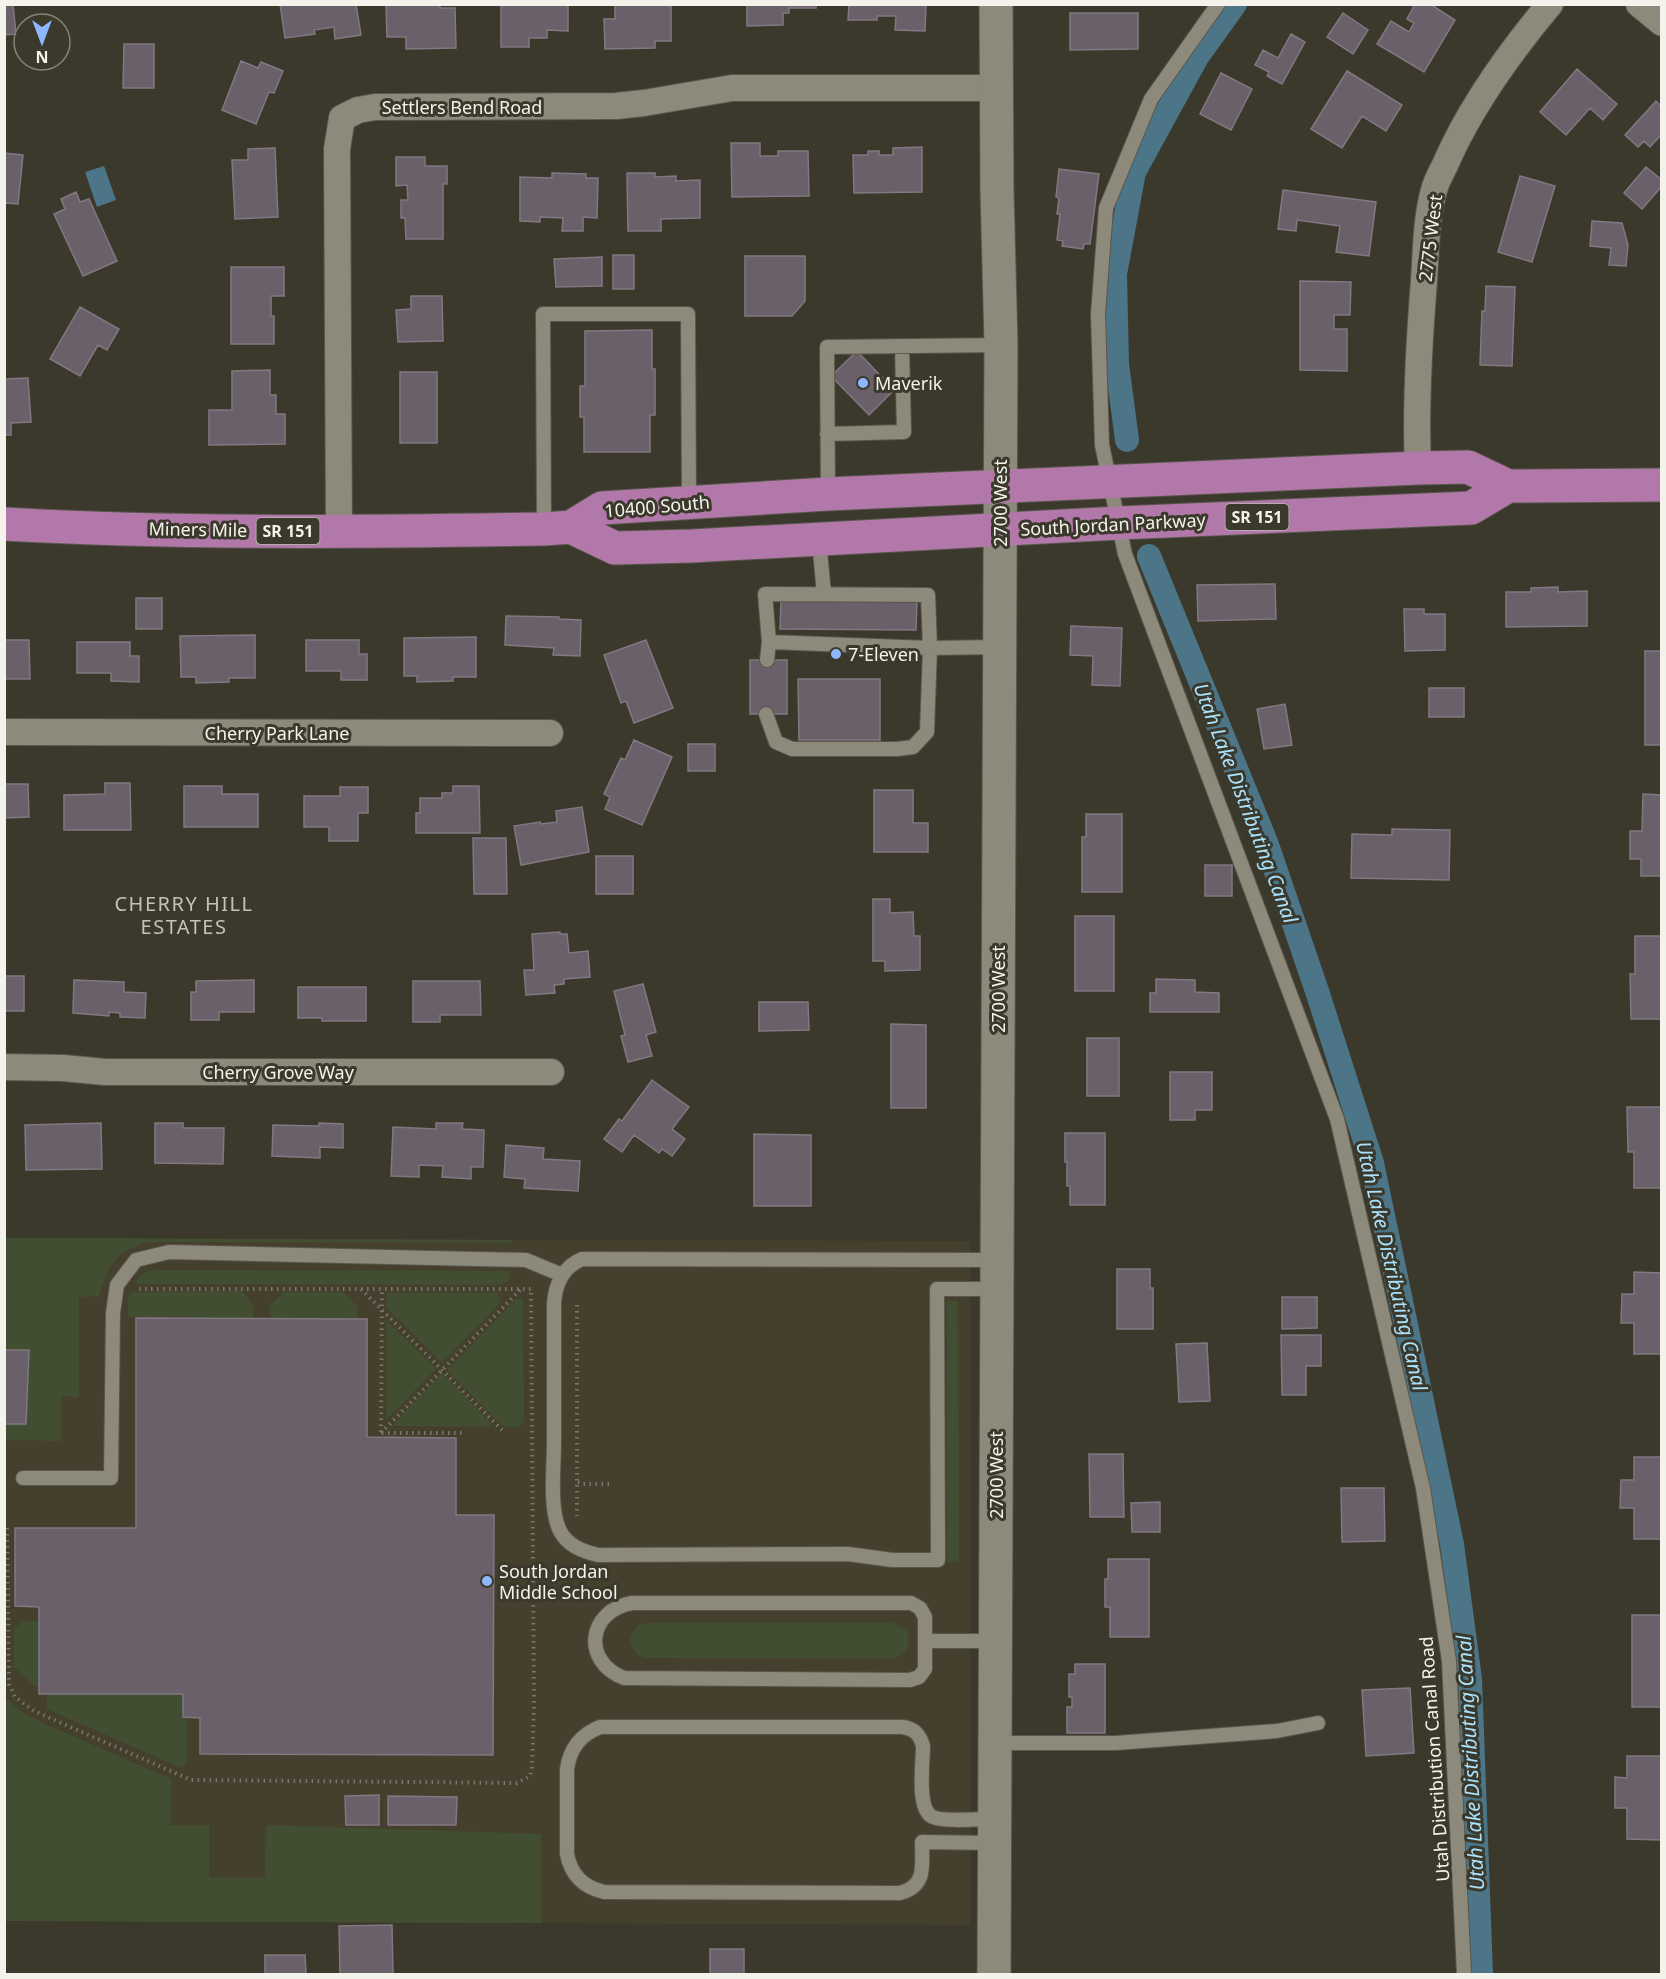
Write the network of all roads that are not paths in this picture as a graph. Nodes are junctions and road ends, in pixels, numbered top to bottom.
1 (996, 4) edge
2 (1218, 4) edge
3 (1550, 4) edge
4 (1639, 4) edge
5 (1662, 23) edge
6 (996, 87) junction
7 (1001, 345) junction
8 (902, 346) junction
9 (827, 434) junction
10 (1418, 468) junction
11 (1110, 482) junction
12 (1662, 485) edge
13 (1508, 486) junction
14 (1000, 487) junction
15 (828, 494) junction
16 (689, 502) junction
17 (1119, 523) junction
18 (4, 524) edge
19 (558, 528) junction
20 (999, 530) junction
21 (339, 532) junction
22 (819, 539) junction
23 (824, 594) junction
24 (769, 642) junction
25 (999, 647) junction
26 (930, 648) junction
27 (767, 660) dead end
28 (766, 714) dead end
29 (4, 732) edge
30 (550, 733) dead end
31 (4, 1067) edge
32 (551, 1072) dead end
33 (997, 1274) junction
34 (562, 1275) junction
35 (23, 1478) dead end
36 (925, 1641) junction
37 (995, 1641) junction
38 (1318, 1723) dead end
39 (994, 1743) junction
40 (994, 1831) junction
41 (994, 1974) edge
42 (1464, 1974) edge

1 - 6 main road, 2700 West
2 - 11 lane, Utah Distribution Canal Road
3 - 10 street, 2775 West
4 - 5 street
6 - 7 main road, 2700 West
6 - 21 street, Settlers Bend Road
7 - 8 lane
7 - 14 main road, 2700 West
8 - 9 lane
8 - 9 lane
9 - 15 lane
10 - 11 main road
10 - 13 main road
11 - 14 main road
11 - 17 lane, Utah Distribution Canal Road
12 - 13 main road
13 - 17 main road, South Jordan Parkway / SR 151
14 - 15 main road, 10400 South
14 - 20 main road, 2700 West
15 - 16 main road, 10400 South
16 - 19 main road, 10400 South
16 - 19 lane
17 - 20 main road, South Jordan Parkway / SR 151
17 - 42 lane, Utah Distribution Canal Road
18 - 21 main road, Miners Mile / SR 151
19 - 21 main road, Miners Mile / SR 151
19 - 22 main road, 10400 South / SR 151
20 - 22 main road, 10400 South / SR 151
20 - 25 main road, 2700 West
22 - 23 lane
23 - 24 lane
23 - 26 lane
24 - 26 lane
24 - 27 lane
25 - 26 lane
25 - 33 main road, 2700 West
26 - 28 lane
29 - 30 street, Cherry Park Lane
31 - 32 street, Cherry Grove Way
33 - 34 lane
33 - 34 lane
33 - 37 main road, 2700 West
34 - 35 lane
36 - 36 lane
36 - 37 lane
37 - 39 main road, 2700 West
38 - 39 lane
39 - 40 main road, 2700 West
40 - 40 lane
40 - 41 main road, 2700 West

